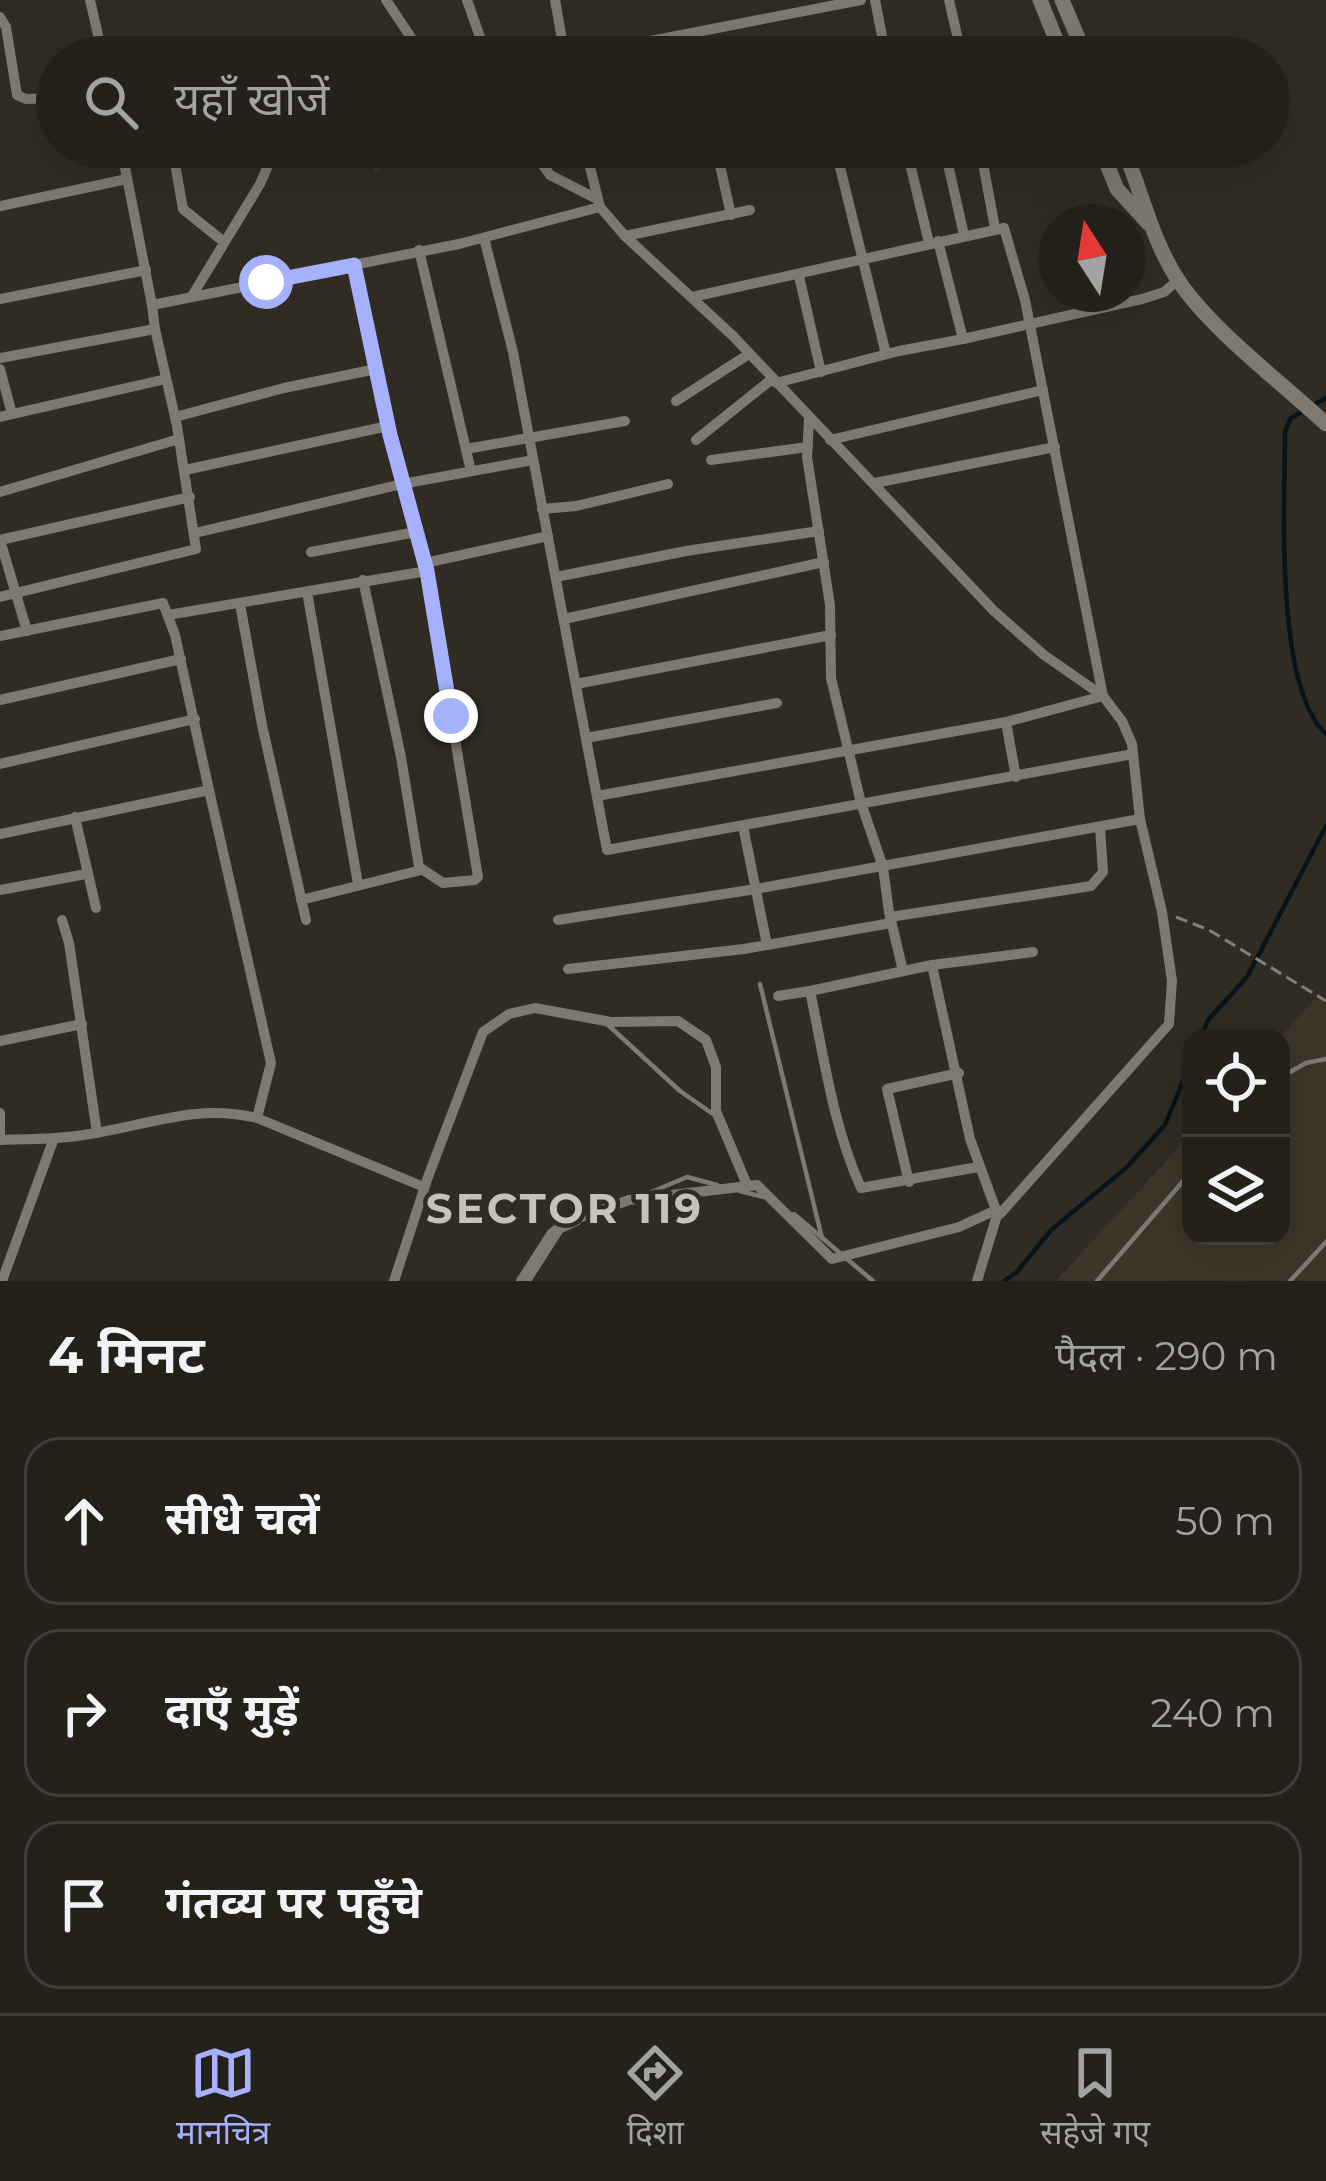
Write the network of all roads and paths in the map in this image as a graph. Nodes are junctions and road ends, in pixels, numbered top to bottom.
1 (90, 0) edge
2 (386, 0) edge
3 (467, 0) edge
4 (555, 0) edge
5 (861, 0) edge
6 (875, 0) edge
7 (949, 0) edge
8 (1040, 0) edge
9 (824, 3) edge
10 (1068, 4) edge
11 (0, 17) edge
12 (98, 36) edge
13 (410, 36) edge
14 (480, 36) edge
15 (563, 36) edge
16 (667, 36) edge
17 (882, 36) edge
18 (957, 36) edge
19 (1055, 36) edge
20 (1078, 36) edge
21 (36, 97) edge
22 (126, 168) edge
23 (176, 168) edge
24 (267, 168) edge
25 (545, 168) edge
26 (590, 168) edge
27 (721, 168) edge
28 (841, 168) edge
29 (912, 168) edge
30 (949, 168) edge
31 (984, 168) edge
32 (1108, 168) edge
33 (1130, 168) edge
34 (128, 178) junction
35 (599, 203) junction
36 (0, 206) edge
37 (750, 210) dead end
38 (731, 215) junction
39 (1150, 225) junction
40 (995, 228) junction
41 (964, 235) junction
42 (625, 236) junction
43 (484, 238) junction
44 (224, 242) junction
45 (934, 242) junction
46 (419, 250) junction
47 (865, 258) junction
48 (354, 265) junction
49 (146, 270) junction
50 (799, 276) junction
51 (1178, 280) junction
52 (192, 296) junction
53 (692, 297) junction
54 (0, 298) edge
55 (152, 305) junction
56 (1029, 326) junction
57 (154, 329) junction
58 (963, 339) junction
59 (749, 354) junction
60 (886, 354) junction
61 (0, 358) edge
62 (0, 369) edge
63 (376, 369) junction
64 (821, 371) junction
65 (166, 380) junction
66 (774, 381) junction
67 (1042, 390) junction
68 (676, 401) dead end
69 (6, 416) edge
70 (175, 417) junction
71 (809, 419) junction
72 (625, 421) dead end
73 (1326, 424) edge
74 (388, 425) junction
75 (179, 439) junction
76 (527, 439) junction
77 (696, 440) dead end
78 (830, 440) junction
79 (1054, 446) junction
80 (808, 447) junction
81 (466, 449) junction
82 (533, 460) junction
83 (711, 460) dead end
84 (184, 470) junction
85 (471, 471) junction
86 (874, 483) junction
87 (402, 484) junction
88 (668, 484) dead end
89 (0, 492) edge
90 (190, 497) junction
91 (542, 509) junction
92 (819, 531) junction
93 (416, 532) junction
94 (195, 533) junction
95 (548, 536) junction
96 (0, 540) edge
97 (310, 552) dead end
98 (824, 562) junction
99 (426, 567) junction
100 (556, 577) junction
101 (362, 580) junction
102 (307, 592) junction
103 (16, 593) junction
104 (0, 597) edge
105 (240, 604) junction
106 (168, 615) junction
107 (564, 619) junction
108 (27, 631) junction
109 (831, 635) junction
110 (0, 636) edge
111 (181, 659) junction
112 (576, 684) junction
113 (1103, 695) junction
114 (0, 700) edge
115 (777, 704) dead end
116 (194, 719) junction
117 (1006, 722) junction
118 (586, 738) junction
119 (848, 751) junction
120 (1133, 754) junction
121 (0, 764) edge
122 (1016, 777) junction
123 (209, 790) junction
124 (597, 796) junction
125 (861, 803) junction
126 (75, 817) junction
127 (1140, 819) junction
128 (743, 826) junction
129 (1100, 826) junction
130 (0, 834) edge
131 (883, 864) junction
132 (421, 870) junction
133 (86, 874) junction
134 (358, 884) junction
135 (756, 889) junction
136 (0, 890) edge
137 (302, 900) junction
138 (96, 908) dead end
139 (1162, 912) junction
140 (62, 920) dead end
141 (306, 920) dead end
142 (558, 920) dead end
143 (890, 920) junction
144 (767, 945) junction
145 (1033, 952) dead end
146 (932, 965) junction
147 (568, 969) dead end
148 (903, 970) junction
149 (760, 984) dead end
150 (810, 991) junction
151 (778, 996) dead end
152 (1326, 1001) edge
153 (604, 1020) junction
154 (82, 1024) junction
155 (0, 1041) edge
156 (1326, 1059) edge
157 (1290, 1072) edge
158 (958, 1073) junction
159 (0, 1112) edge
160 (257, 1118) junction
161 (719, 1118) junction
162 (97, 1133) junction
163 (54, 1138) junction
164 (978, 1167) junction
165 (909, 1181) junction
166 (1182, 1182) edge
167 (747, 1185) junction
168 (424, 1187) junction
169 (728, 1188) junction
170 (775, 1200) junction
171 (998, 1212) junction
172 (822, 1238) junction
173 (1326, 1242) edge
174 (844, 1257) junction
175 (2, 1281) edge
176 (394, 1281) edge
177 (525, 1281) edge
178 (873, 1281) edge
179 (976, 1281) edge
180 (1097, 1281) edge
181 (1290, 1281) edge

1 - 12 street
2 - 13 street
3 - 14 street
4 - 15 street
5 - 9 street
6 - 17 street
7 - 18 street
8 - 19 main road
9 - 16 street
10 - 20 main road
11 - 21 street
22 - 34 street
23 - 44 street
24 - 44 street
25 - 35 street
26 - 35 street
27 - 38 street
28 - 47 street
29 - 45 street
30 - 41 street
31 - 40 street
32 - 39 main road
33 - 39 main road
34 - 36 street
34 - 49 street
35 - 42 street
35 - 43 street
37 - 38 street
38 - 42 street
39 - 51 main road
40 - 41 street
40 - 56 street
41 - 45 street
42 - 53 street
43 - 46 street
43 - 76 street
44 - 52 street
45 - 47 street
45 - 58 street
46 - 48 street
46 - 81 street
47 - 50 street
47 - 60 street
48 - 52 street
48 - 63 street
49 - 54 street
49 - 55 street
50 - 53 street
50 - 64 street
51 - 56 street
51 - 73 main road
52 - 55 street
53 - 59 street
55 - 57 street
56 - 58 street
56 - 67 street
57 - 61 street
57 - 65 street
58 - 60 street
59 - 66 street
59 - 68 street
60 - 64 street
62 - 69 street
63 - 70 street
63 - 74 street
64 - 66 street
65 - 69 street
65 - 70 street
66 - 71 street
66 - 77 street
67 - 78 street
67 - 79 street
70 - 75 street
71 - 78 street
71 - 80 street
72 - 76 street
74 - 84 street
74 - 87 street
75 - 84 street
75 - 89 street
76 - 81 street
76 - 82 street
78 - 86 street
79 - 86 street
79 - 113 street
80 - 83 street
80 - 92 street
81 - 85 street
82 - 85 street
82 - 91 street
84 - 90 street
85 - 87 street
86 - 113 street
87 - 93 street
87 - 94 street
88 - 91 street
90 - 94 street
90 - 96 street
91 - 95 street
92 - 98 street
92 - 100 street
93 - 97 street
93 - 99 street
94 - 103 street
95 - 99 street
95 - 100 street
96 - 103 street
98 - 107 street
98 - 109 street
99 - 101 street
99 - 132 street
100 - 107 street
101 - 102 street
101 - 132 street
102 - 105 street
102 - 134 street
103 - 104 street
103 - 108 street
105 - 106 street
105 - 137 street
106 - 108 street
106 - 111 street
107 - 112 street
108 - 110 street
109 - 112 street
109 - 119 street
111 - 114 street
111 - 116 street
112 - 118 street
113 - 117 street
113 - 120 street
115 - 118 street
116 - 121 street
116 - 123 street
117 - 119 street
117 - 122 street
118 - 124 street
119 - 124 street
119 - 125 street
120 - 122 street
120 - 127 street
122 - 125 street
123 - 126 street
123 - 160 street
124 - 128 street
125 - 128 street
125 - 131 street
126 - 130 street
126 - 133 street
127 - 129 street
127 - 139 street
128 - 135 street
129 - 131 street
129 - 143 street
131 - 135 street
131 - 143 street
132 - 134 street
133 - 136 street
133 - 138 street
134 - 137 street
135 - 142 street
135 - 144 street
137 - 141 street
139 - 152 path
139 - 171 street
140 - 154 street
143 - 144 street
143 - 148 street
144 - 147 street
145 - 146 street
146 - 148 street
146 - 158 street
148 - 150 street
149 - 172 lane
150 - 151 street
150 - 165 street
153 - 161 lane
153 - 161 street
153 - 168 street
154 - 155 street
154 - 162 street
156 - 157 lane
158 - 164 street
158 - 165 street
159 - 163 street
160 - 162 street
160 - 168 street
161 - 167 street
162 - 163 street
163 - 175 street
164 - 165 street
164 - 171 street
166 - 180 lane
167 - 169 street
167 - 170 street
168 - 176 street
169 - 170 lane
169 - 177 street
170 - 172 lane
170 - 174 street
171 - 174 street
171 - 179 street
172 - 174 lane
173 - 181 lane
174 - 178 lane

